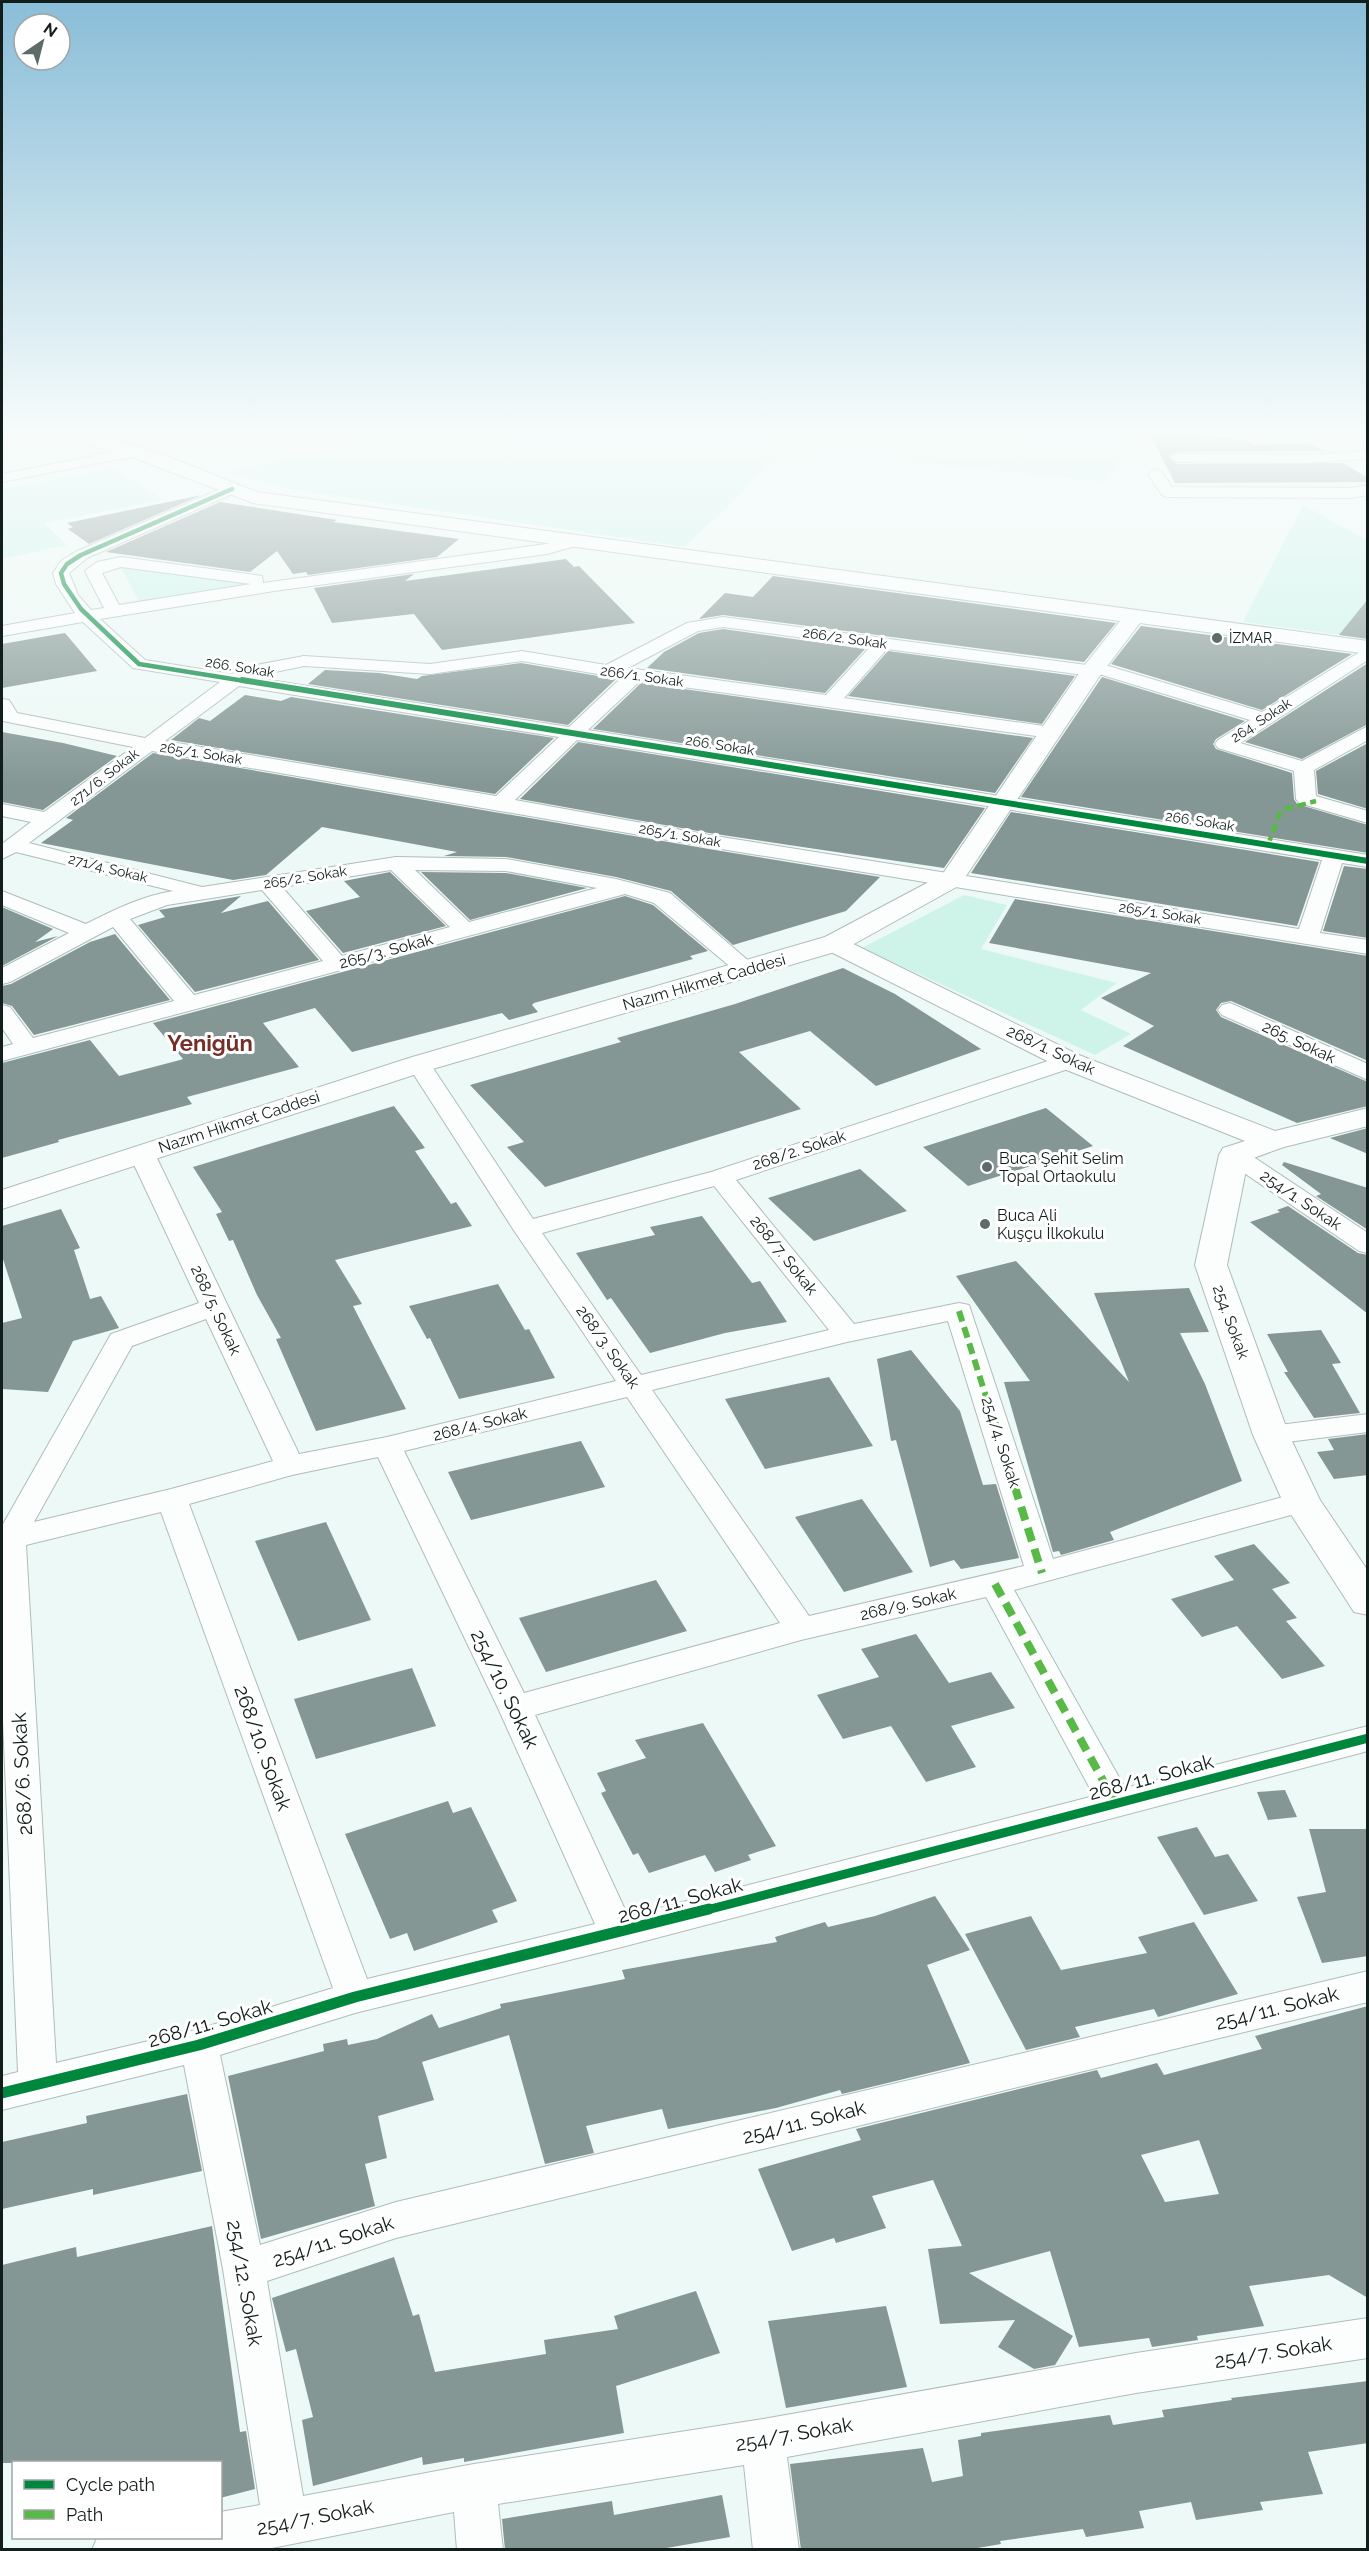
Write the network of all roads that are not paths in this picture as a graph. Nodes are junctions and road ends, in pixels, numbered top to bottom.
1 (102, 548) edge
2 (551, 548) edge
3 (618, 548) edge
4 (287, 584) junction
5 (114, 611) junction
6 (88, 615) junction
7 (1133, 618) junction
8 (2, 631) edge
9 (883, 643) junction
10 (1368, 650) edge
11 (1093, 669) junction
12 (609, 671) junction
13 (635, 675) junction
14 (236, 680) junction
15 (830, 702) junction
16 (2, 704) edge
17 (1263, 718) junction
18 (1051, 732) junction
19 (1368, 732) edge
20 (572, 735) junction
21 (147, 744) junction
22 (1344, 746) junction
23 (1368, 753) edge
24 (1304, 768) junction
25 (500, 802) junction
26 (1000, 804) junction
27 (2, 810) edge
28 (1368, 817) edge
29 (50, 819) junction
30 (7, 849) edge
31 (1334, 855) junction
32 (1368, 861) edge
33 (396, 863) junction
34 (951, 880) junction
35 (267, 883) junction
36 (626, 887) junction
37 (204, 892) junction
38 (2, 897) edge
39 (116, 917) junction
40 (464, 929) junction
41 (85, 932) junction
42 (1308, 936) junction
43 (835, 944) junction
44 (1368, 947) edge
45 (337, 964) junction
46 (747, 969) junction
47 (2, 977) edge
48 (189, 1004) junction
49 (1230, 1010) dead end
50 (2, 1012) edge
51 (28, 1048) junction
52 (2, 1054) edge
53 (1069, 1060) junction
54 (420, 1064) junction
55 (1368, 1073) edge
56 (1367, 1117) edge
57 (1274, 1141) junction
58 (142, 1154) junction
59 (1234, 1155) junction
60 (720, 1177) junction
61 (2, 1184) edge
62 (2, 1200) edge
63 (526, 1229) junction
64 (1368, 1245) edge
65 (214, 1308) junction
66 (959, 1311) joint
67 (847, 1334) junction
68 (635, 1386) junction
69 (1368, 1424) edge
70 (1271, 1435) junction
71 (387, 1446) junction
72 (290, 1466) junction
73 (172, 1499) junction
74 (1302, 1502) junction
75 (6, 1539) edge
76 (1358, 1571) edge
77 (1042, 1573) junction
78 (995, 1584) junction
79 (1368, 1602) edge
80 (801, 1629) junction
81 (515, 1708) junction
82 (1368, 1738) edge
83 (1116, 1803) junction
84 (618, 1933) junction
85 (1368, 1986) edge
86 (355, 1997) junction
87 (199, 2045) junction
88 (38, 2084) junction
89 (2, 2093) edge
90 (244, 2269) junction
91 (1368, 2338) edge
92 (763, 2440) junction
93 (474, 2486) junction
94 (285, 2522) junction
95 (222, 2535) edge
96 (196, 2539) edge
97 (115, 2550) edge
98 (480, 2550) edge
99 (776, 2550) edge

1 - 6 street, 266. Sokak
2 - 4 street
3 - 7 main road
4 - 5 street
4 - 5 street
5 - 6 street
6 - 8 street
6 - 14 street, 266. Sokak
7 - 10 main road
7 - 11 main road, Nazım Hikmet Caddesi
9 - 11 street, 266/2. Sokak
9 - 12 street, 266/2. Sokak
9 - 15 street
10 - 17 street, 264. Sokak
11 - 17 street, 266/2. Sokak
11 - 18 main road, Nazım Hikmet Caddesi
12 - 13 street, 266/1. Sokak
12 - 14 street, 266/1. Sokak
13 - 15 street, 266/1. Sokak
13 - 20 street
14 - 20 street, 266. Sokak
14 - 21 street, 271/6. Sokak
15 - 18 street, 266/1. Sokak
16 - 21 street, 265/1. Sokak
17 - 24 street, 264. Sokak
18 - 26 main road, Nazım Hikmet Caddesi
19 - 22 street
20 - 25 street
20 - 26 street, 266. Sokak
21 - 25 street, 265/1. Sokak
21 - 29 street, 271/6. Sokak
22 - 23 street
22 - 24 street
24 - 28 street
25 - 34 street, 265/1. Sokak
26 - 31 street, 266. Sokak
26 - 34 main road, Nazım Hikmet Caddesi
27 - 29 street
29 - 30 street, 271/6. Sokak
30 - 37 street, 271/4. Sokak
31 - 32 street, 266. Sokak
31 - 42 street
33 - 35 street, 265/2. Sokak
33 - 36 street, 265/2. Sokak
33 - 40 street
34 - 42 street, 265/1. Sokak
34 - 43 main road, Nazım Hikmet Caddesi
35 - 37 street, 265/2. Sokak
35 - 45 street
36 - 40 street, 265/3. Sokak
36 - 46 street
37 - 39 street, 265/2. Sokak
38 - 41 street
39 - 41 street, 265/2. Sokak
39 - 48 street
40 - 45 street, 265/3. Sokak
41 - 47 street, 265/2. Sokak
42 - 44 street, 265/1. Sokak
43 - 46 main road, Nazım Hikmet Caddesi
43 - 53 main road, 268/1. Sokak
45 - 48 street, 265/3. Sokak
46 - 54 main road, Nazım Hikmet Caddesi
48 - 51 street, 265/3. Sokak
49 - 55 street, 265. Sokak
50 - 51 street
51 - 52 street, 265/3. Sokak
53 - 57 main road, 268/1. Sokak
53 - 60 street, 268/2. Sokak
54 - 58 main road, Nazım Hikmet Caddesi
54 - 63 street, 268/3. Sokak
56 - 57 main road
57 - 59 main road
58 - 61 main road, Nazım Hikmet Caddesi
58 - 62 main road, Nazım Hikmet Caddesi
58 - 65 street, 268/5. Sokak
59 - 64 street, 254/1. Sokak
59 - 70 main road, 254. Sokak
60 - 63 street, 268/2. Sokak
60 - 67 street, 268/7. Sokak
63 - 68 street, 268/3. Sokak
65 - 72 street, 268/5. Sokak
65 - 75 street
66 - 67 street, 268/4. Sokak
66 - 77 street, 254/4. Sokak
67 - 68 street, 268/4. Sokak
68 - 71 street, 268/4. Sokak
68 - 80 street, 268/3. Sokak
69 - 70 street
70 - 74 main road, 254. Sokak
71 - 72 street, 268/4. Sokak
71 - 81 street, 254/10. Sokak
72 - 73 street, 268/4. Sokak
73 - 75 street, 268/4. Sokak
73 - 86 street, 268/10. Sokak
74 - 76 main road, 254. Sokak
74 - 77 street, 268/9. Sokak
75 - 88 street, 268/6. Sokak
76 - 79 main road, 254. Sokak
77 - 78 street, 268/9. Sokak
78 - 80 street, 268/9. Sokak
78 - 83 street
80 - 81 street, 268/9. Sokak
81 - 84 street, 254/10. Sokak
82 - 83 street, 268/11. Sokak
83 - 84 street, 268/11. Sokak
84 - 86 street, 268/11. Sokak
85 - 90 street, 254/11. Sokak
86 - 87 street, 268/11. Sokak
87 - 88 street, 268/11. Sokak
87 - 90 street, 254/12. Sokak
88 - 89 street, 268/11. Sokak
90 - 94 street, 254/12. Sokak
91 - 92 street, 254/7. Sokak
92 - 93 street, 254/7. Sokak
92 - 99 street
93 - 94 street, 254/7. Sokak
93 - 98 street
94 - 95 street, 254/7. Sokak
96 - 97 street

